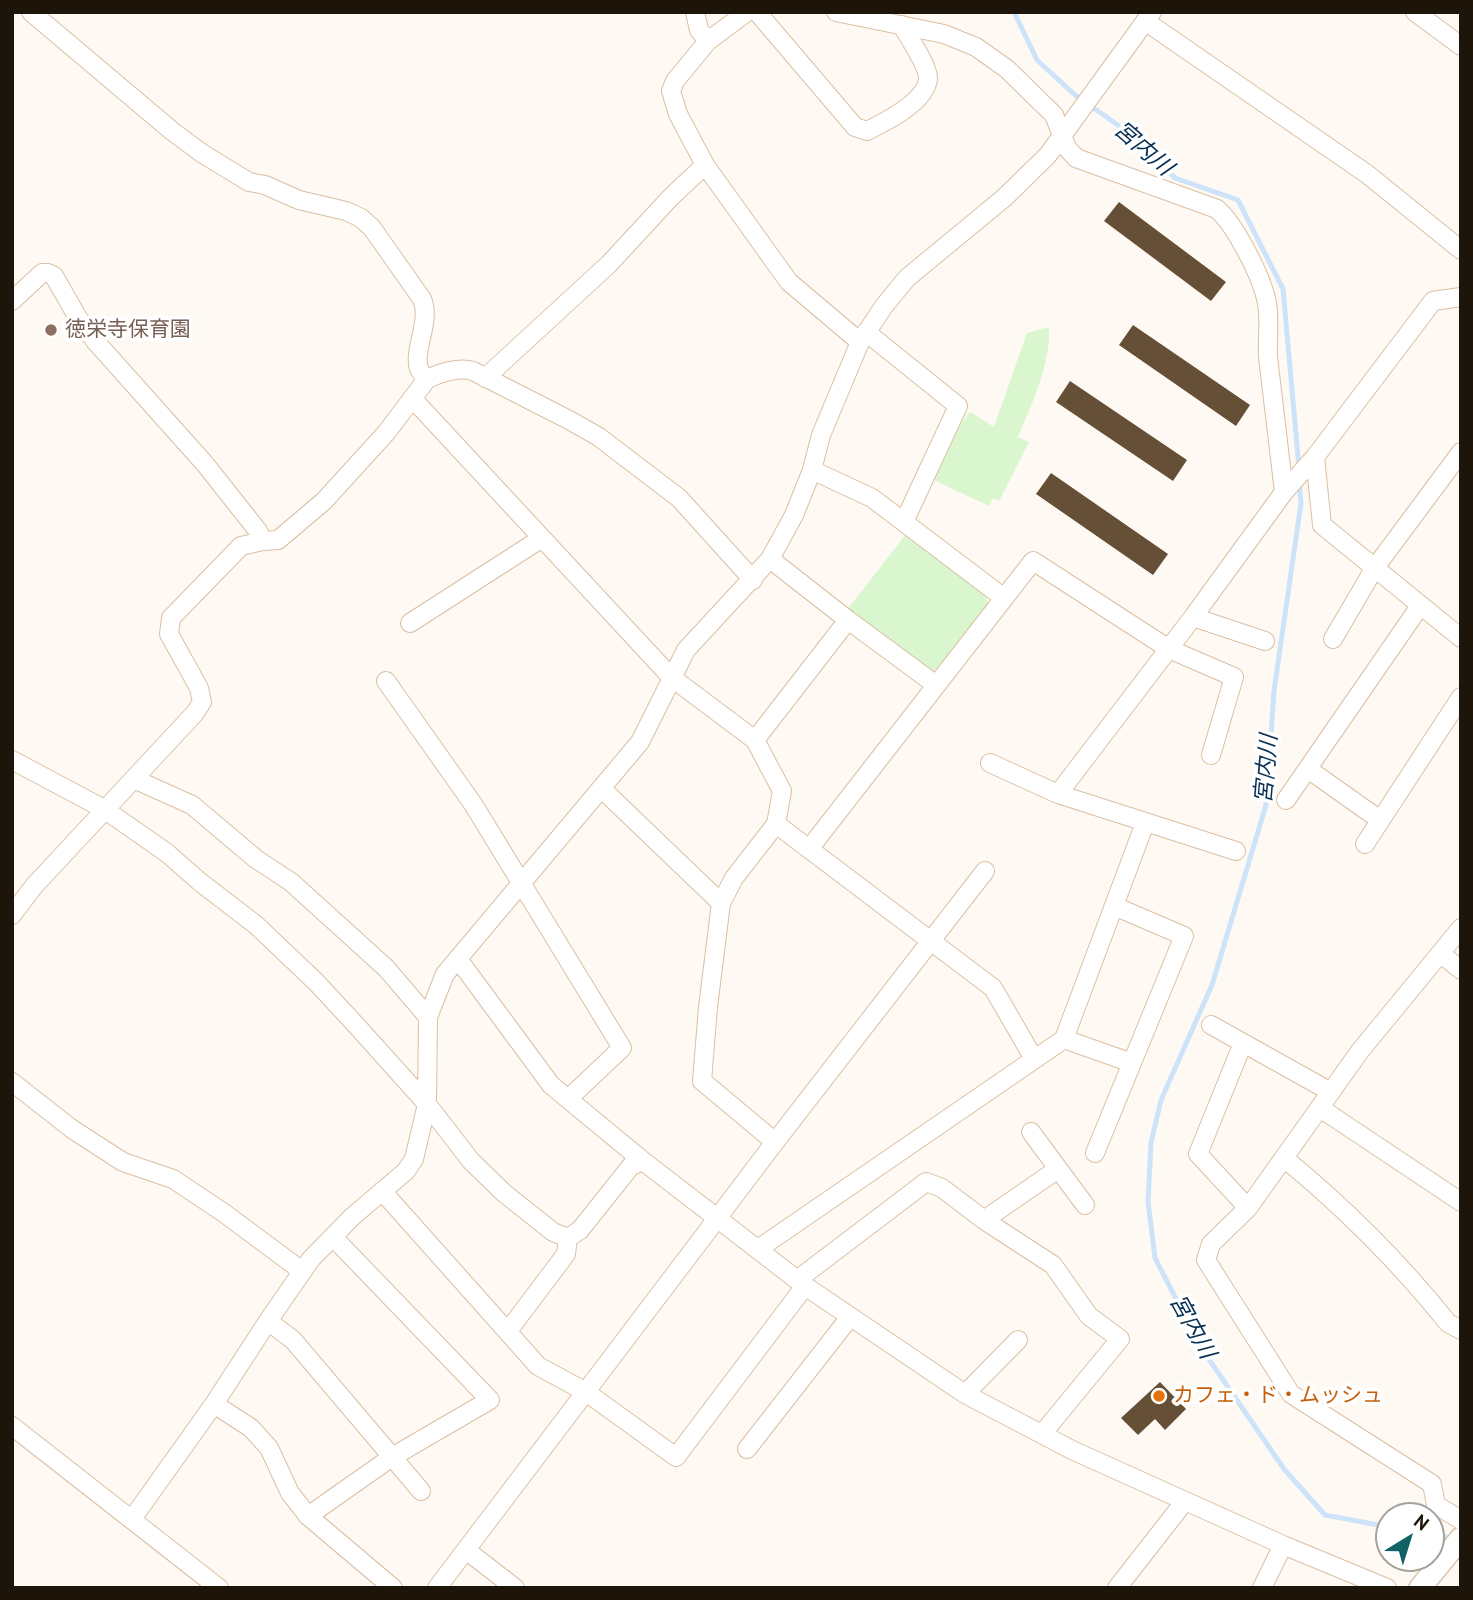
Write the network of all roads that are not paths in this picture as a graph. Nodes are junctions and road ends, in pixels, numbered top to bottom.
1 (31, 12) edge
2 (695, 12) edge
3 (747, 12) edge
4 (757, 12) edge
5 (836, 12) edge
6 (1415, 12) edge
7 (1148, 17) edge
8 (902, 25) junction
9 (708, 41) junction
10 (1461, 46) edge
11 (1063, 136) junction
12 (705, 165) junction
13 (1461, 250) edge
14 (1461, 297) edge
15 (12, 301) edge
16 (863, 337) junction
17 (485, 378) junction
18 (427, 379) junction
19 (412, 398) junction
20 (1461, 452) edge
21 (1315, 457) junction
22 (811, 470) junction
23 (1284, 492) junction
24 (904, 522) junction
25 (542, 538) junction
26 (263, 541) junction
27 (770, 559) junction
28 (1374, 569) junction
29 (753, 580) junction
30 (1003, 598) junction
31 (1420, 606) junction
32 (1193, 617) junction
33 (848, 620) junction
34 (410, 624) dead end
35 (1461, 638) edge
36 (1333, 639) dead end
37 (1265, 641) dead end
38 (1169, 649) junction
39 (671, 677) junction
40 (386, 681) dead end
41 (936, 685) junction
42 (1461, 697) edge
43 (755, 740) junction
44 (1211, 758) dead end
45 (12, 760) edge
46 (990, 763) dead end
47 (1308, 769) junction
48 (134, 779) junction
49 (601, 788) junction
50 (1058, 794) junction
51 (1286, 800) dead end
52 (104, 809) junction
53 (1380, 820) junction
54 (1145, 823) junction
55 (776, 824) junction
56 (1364, 844) dead end
57 (809, 849) junction
58 (1236, 851) dead end
59 (985, 871) dead end
60 (521, 884) junction
61 (721, 903) junction
62 (1114, 906) junction
63 (12, 915) edge
64 (1461, 928) edge
65 (931, 941) junction
66 (1441, 954) junction
67 (458, 960) junction
68 (1461, 970) edge
69 (428, 1017) junction
70 (1211, 1025) dead end
71 (1064, 1039) junction
72 (1243, 1043) junction
73 (1034, 1059) junction
74 (1132, 1063) junction
75 (12, 1082) edge
76 (1331, 1092) junction
77 (568, 1099) junction
78 (427, 1104) junction
79 (1320, 1108) junction
80 (1031, 1132) dead end
81 (775, 1142) junction
82 (1095, 1153) dead end
83 (1284, 1158) junction
84 (643, 1161) junction
85 (1058, 1169) junction
86 (382, 1191) junction
87 (1461, 1202) edge
88 (1085, 1205) dead end
89 (1248, 1208) junction
90 (718, 1219) junction
91 (984, 1220) junction
92 (333, 1237) junction
93 (568, 1238) junction
94 (758, 1250) junction
95 (302, 1271) junction
96 (801, 1283) junction
97 (850, 1317) junction
98 (268, 1321) junction
99 (1461, 1330) edge
100 (508, 1331) junction
101 (1018, 1340) dead end
102 (586, 1392) junction
103 (965, 1394) junction
104 (214, 1404) junction
105 (14, 1431) edge
106 (1042, 1434) junction
107 (747, 1449) dead end
108 (392, 1457) junction
109 (421, 1491) dead end
110 (1185, 1501) junction
111 (308, 1516) junction
112 (132, 1519) junction
113 (1461, 1520) edge
114 (1283, 1545) junction
115 (1454, 1545) edge
116 (466, 1550) junction
117 (219, 1588) edge
118 (393, 1588) edge
119 (437, 1588) edge
120 (515, 1588) edge
121 (1117, 1588) edge
122 (1262, 1588) edge
123 (1388, 1588) edge
124 (1420, 1588) edge

1 - 18 street
2 - 9 street
3 - 9 street
4 - 8 street
5 - 8 street
6 - 10 street
7 - 11 street
7 - 13 street
8 - 11 street
9 - 12 street
11 - 16 street
11 - 23 street
12 - 16 street
12 - 17 street
14 - 21 street
15 - 26 street
16 - 22 street
16 - 24 street
17 - 18 street
17 - 29 street
18 - 19 street
19 - 25 street
19 - 26 street
20 - 28 street
21 - 23 street
21 - 28 street
22 - 24 street
22 - 27 street
23 - 32 street
24 - 30 street
25 - 34 street
25 - 39 street
26 - 48 street
27 - 29 street
27 - 33 street
28 - 31 street
28 - 36 street
29 - 39 street
30 - 38 street
30 - 41 street
31 - 35 street
31 - 47 street
32 - 37 street
32 - 38 street
33 - 41 street
33 - 43 street
38 - 44 street
38 - 50 street
39 - 43 street
39 - 49 street
40 - 60 street
41 - 57 street
42 - 53 street
43 - 55 street
45 - 52 street
46 - 50 street
47 - 51 street
47 - 53 street
48 - 52 street
48 - 69 street
49 - 60 street
49 - 61 street
50 - 54 street
52 - 63 street
52 - 78 street
53 - 56 street
54 - 58 street
54 - 62 street
55 - 57 street
55 - 61 street
57 - 65 street
59 - 65 street
60 - 67 street
60 - 77 street
61 - 81 street
62 - 71 street
62 - 74 street
64 - 66 street
65 - 73 street
65 - 81 street
66 - 68 street
66 - 76 street
67 - 69 street
67 - 77 street
69 - 78 street
70 - 72 street
71 - 73 street
71 - 74 street
72 - 76 street
72 - 89 street
73 - 94 street
74 - 82 street
75 - 95 street
76 - 79 street
77 - 84 street
78 - 86 street
78 - 93 street
79 - 83 street
79 - 87 street
80 - 85 street
81 - 90 street
83 - 89 street
83 - 99 street
84 - 90 street
84 - 93 street
85 - 88 street
85 - 91 street
86 - 92 street
86 - 100 street
89 - 113 street
90 - 94 street
90 - 102 street
91 - 96 street
91 - 106 street
92 - 95 street
92 - 108 street
93 - 100 street
94 - 96 street
95 - 98 street
96 - 97 street
96 - 102 street
97 - 103 street
97 - 107 street
98 - 104 street
98 - 108 street
100 - 102 street
101 - 103 street
102 - 116 street
103 - 106 street
104 - 111 street
104 - 112 street
105 - 112 street
106 - 110 street
108 - 109 street
108 - 111 street
110 - 114 street
110 - 121 street
111 - 118 street
112 - 117 street
114 - 122 street
114 - 123 street
115 - 124 main road
116 - 119 street
116 - 120 street

